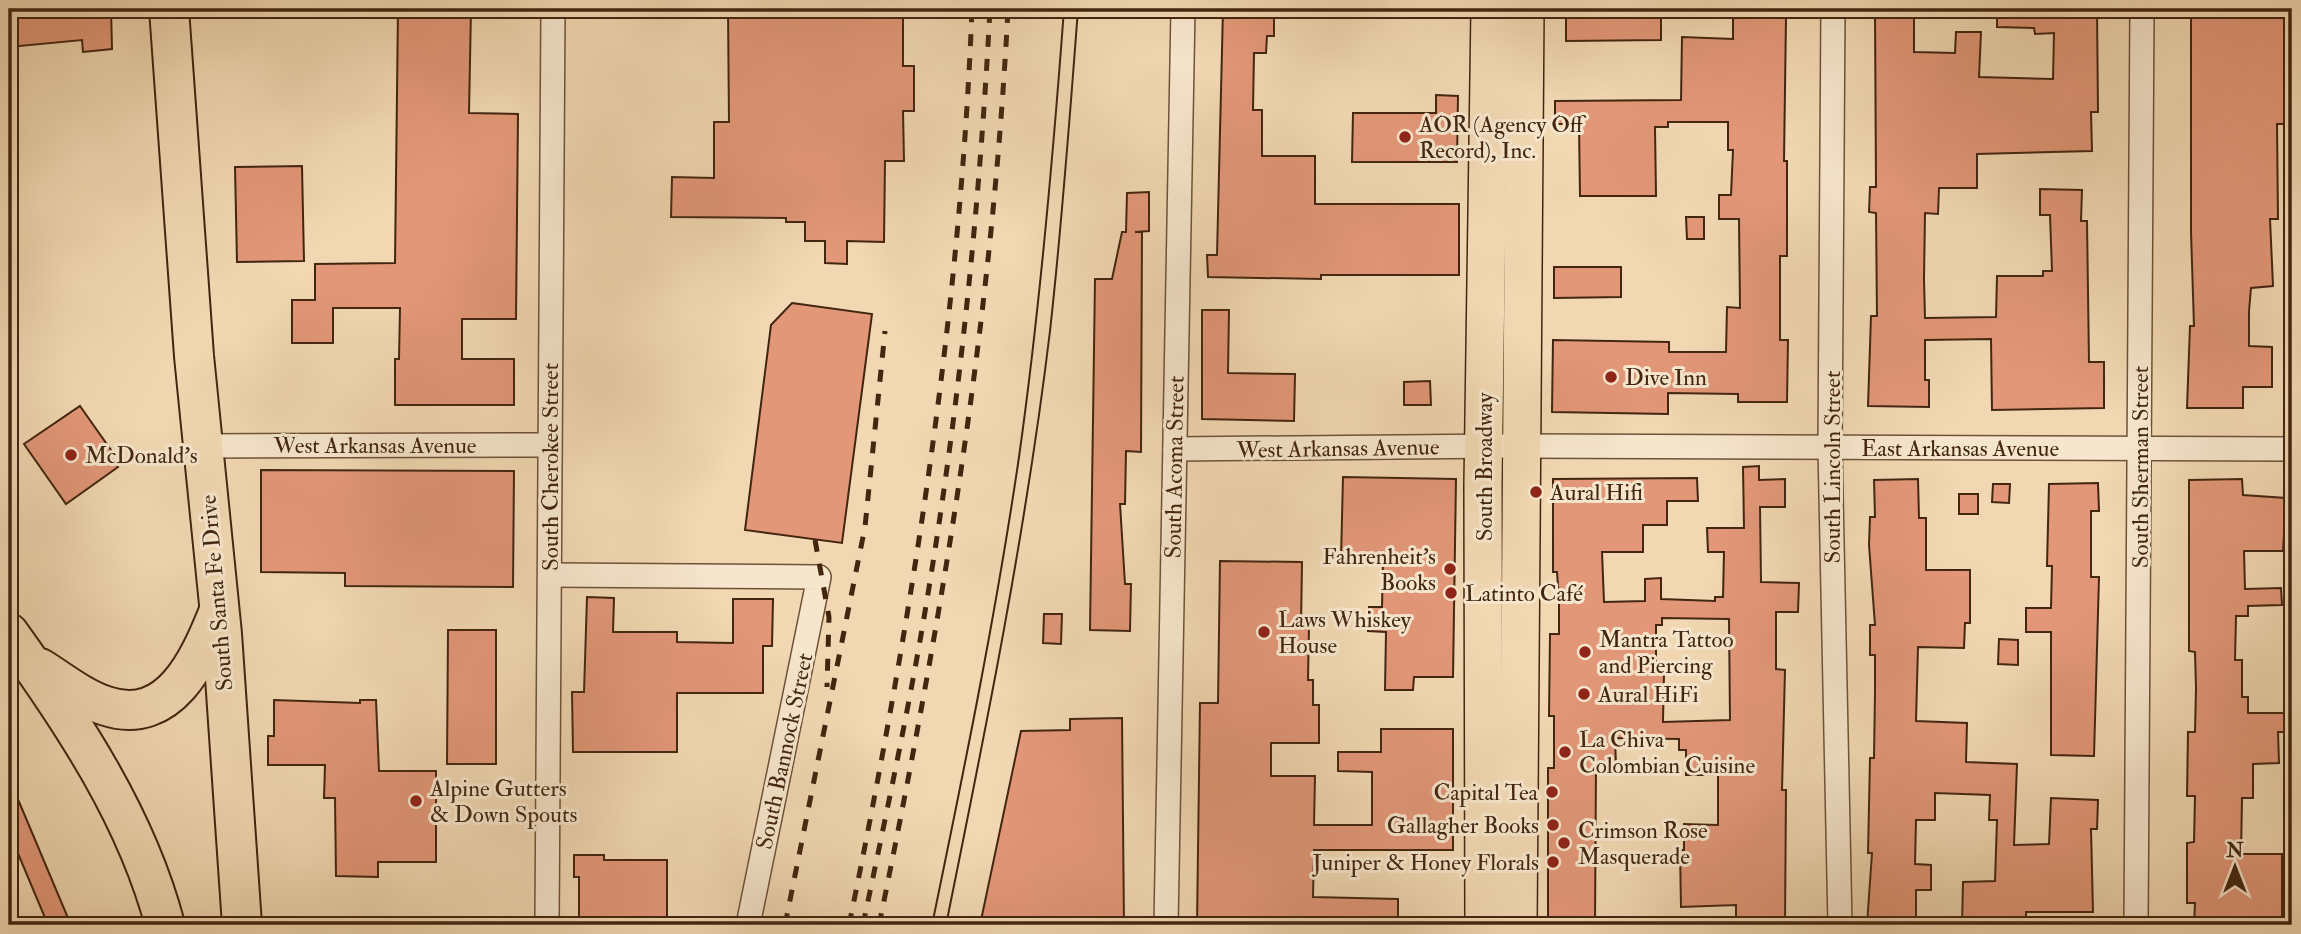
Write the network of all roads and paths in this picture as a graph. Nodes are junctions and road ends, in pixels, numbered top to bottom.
1 (169, 9) edge
2 (554, 9) edge
3 (1182, 9) edge
4 (1490, 9) edge
5 (1525, 9) edge
6 (1833, 9) edge
7 (2142, 9) edge
8 (548, 445) junction
9 (202, 446) junction
10 (1502, 446) junction
11 (1830, 447) junction
12 (1175, 449) junction
13 (2140, 449) junction
14 (2292, 449) edge
15 (550, 575) junction
16 (219, 610) junction
17 (19, 647) edge
18 (166, 925) edge
19 (242, 925) edge
20 (547, 925) edge
21 (748, 925) edge
22 (1166, 925) edge
23 (1484, 925) edge
24 (1518, 925) edge
25 (1840, 925) edge
26 (2137, 925) edge

1 - 9 highway, South Santa Fe Drive
2 - 8 street, South Cherokee Street
3 - 12 street, South Acoma Street
4 - 10 main road, South Broadway
5 - 10 main road, South Broadway
6 - 11 street, South Lincoln Street
7 - 13 street, South Sherman Street
8 - 9 street, West Arkansas Avenue
8 - 15 street, South Cherokee Street
9 - 16 highway, South Santa Fe Drive
10 - 11 street, East Arkansas Avenue
10 - 12 street, West Arkansas Avenue
10 - 23 main road, South Broadway
10 - 24 main road, South Broadway
11 - 13 street, East Arkansas Avenue
11 - 25 street, South Lincoln Street
12 - 22 street, South Acoma Street
13 - 14 street, East Arkansas Avenue
13 - 26 street, South Sherman Street
15 - 20 street, South Cherokee Street
15 - 21 street, South Bannock Street
16 - 17 highway
16 - 19 highway, South Santa Fe Drive
17 - 18 highway

